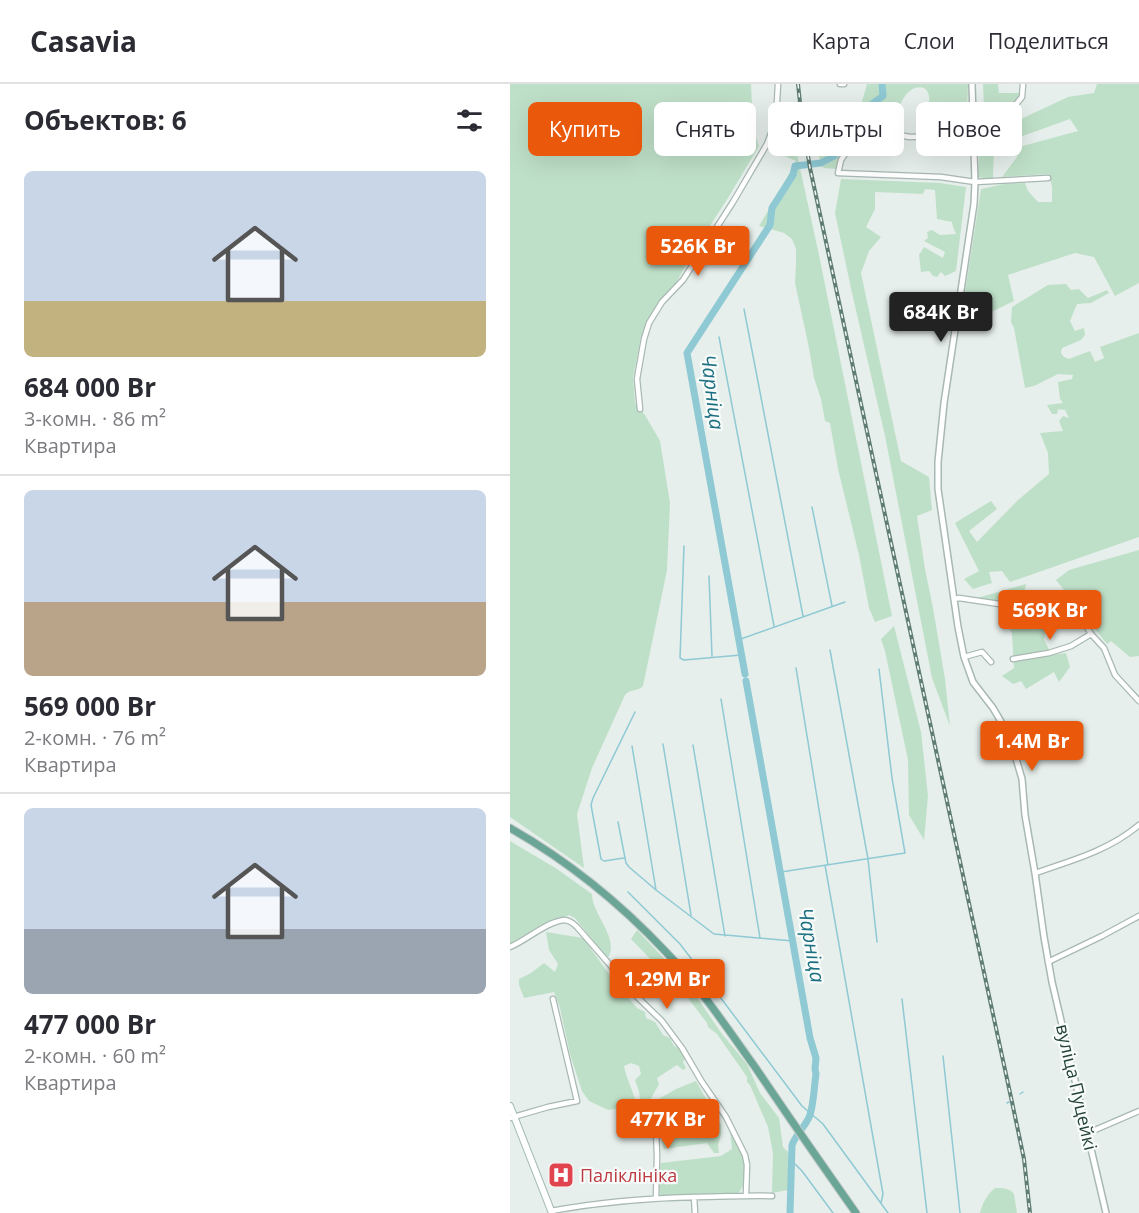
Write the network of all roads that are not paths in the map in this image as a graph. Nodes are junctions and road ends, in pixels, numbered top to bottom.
1 (778, 84) edge
2 (972, 84) edge
3 (1023, 84) edge
4 (972, 102) edge
5 (1018, 102) edge
6 (916, 137) edge
7 (974, 156) edge
8 (1048, 178) dead end
9 (975, 182) junction
10 (640, 409) dead end
11 (954, 599) junction
12 (1091, 634) junction
13 (964, 657) junction
14 (1013, 659) dead end
15 (991, 663) dead end
16 (1139, 700) edge
17 (1139, 825) edge
18 (510, 828) edge
19 (1035, 873) junction
20 (1139, 916) edge
21 (510, 947) edge
22 (1048, 962) junction
23 (552, 999) dead end
24 (655, 1103) dead end
25 (510, 1106) edge
26 (1139, 1111) edge
27 (512, 1117) edge
28 (1088, 1133) junction
29 (746, 1194) junction
30 (772, 1196) dead end
31 (694, 1197) junction
32 (656, 1198) junction
33 (551, 1212) edge
34 (695, 1213) edge
35 (856, 1213) edge
36 (1106, 1213) edge

1 - 10 street
2 - 4 street, вуліца Пуцейкі
3 - 5 street
6 - 9 street
7 - 9 street, вуліца Пуцейкі
8 - 9 street
9 - 11 street, вуліца Пуцейкі
11 - 12 street
11 - 13 street, вуліца Пуцейкі
12 - 14 street
12 - 16 street
13 - 15 street
13 - 19 street, вуліца Пуцейкі
17 - 19 street
18 - 35 main road
19 - 22 street, вуліца Пуцейкі
20 - 22 street
21 - 29 street
22 - 28 street, вуліца Пуцейкі
23 - 27 street
24 - 32 street
25 - 27 main road
26 - 28 street
27 - 33 main road
28 - 36 street, вуліца Пуцейкі
29 - 30 street
29 - 31 street
31 - 32 street
31 - 34 street
32 - 33 street

